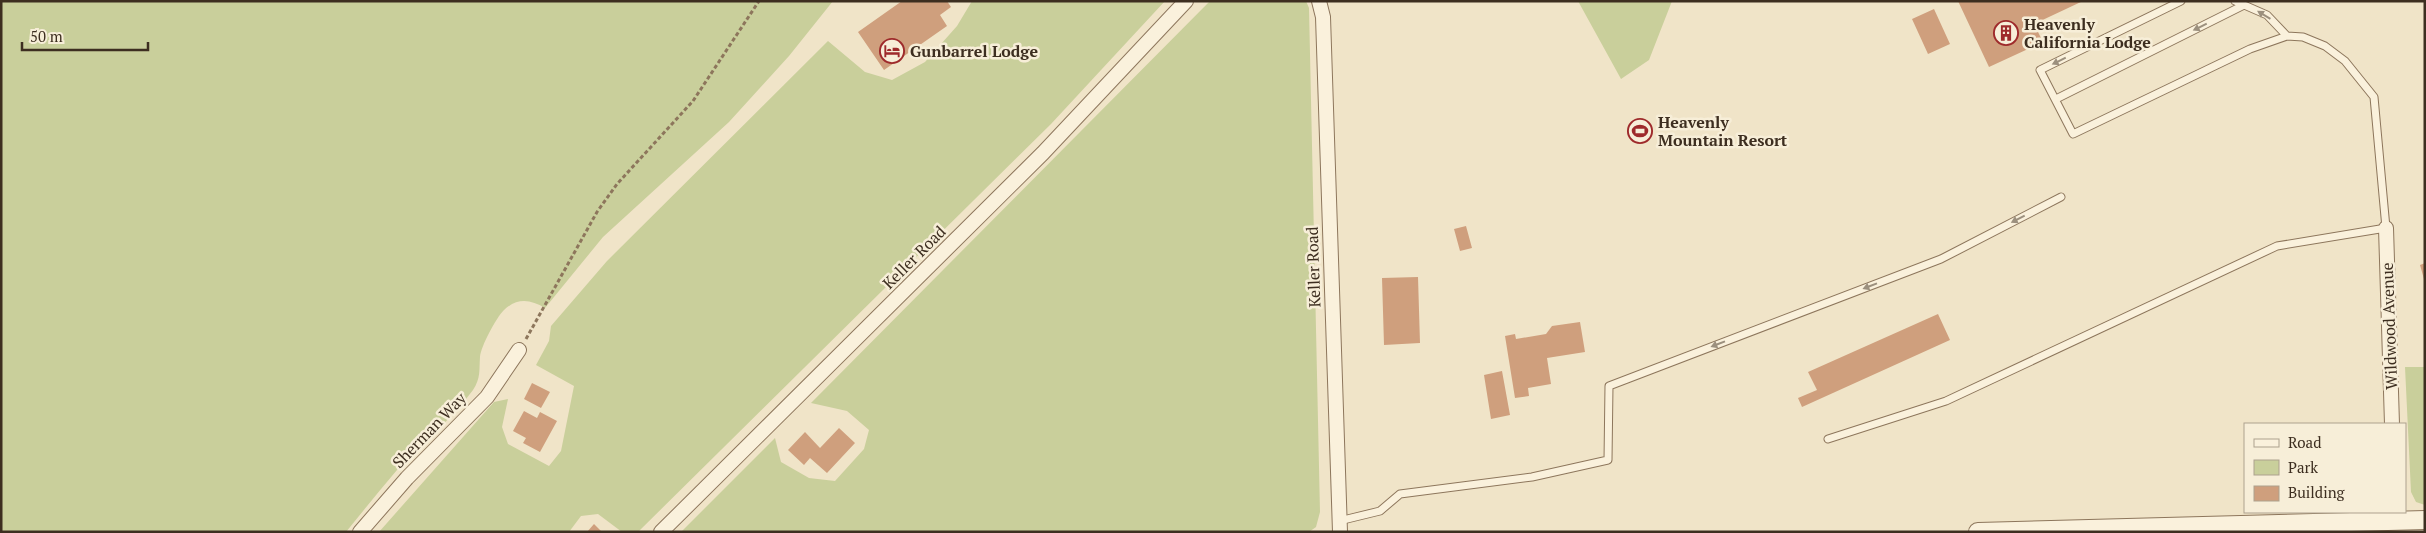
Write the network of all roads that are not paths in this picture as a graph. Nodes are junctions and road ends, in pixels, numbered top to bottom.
1 (1186, 1) edge
2 (1319, 1) edge
3 (2181, 1) edge
4 (2235, 1) edge
5 (2244, 5) junction
6 (2287, 36) junction
7 (2056, 99) junction
8 (2061, 197) dead end
9 (2386, 228) junction
10 (519, 350) road end
11 (2392, 423) edge
12 (1828, 439) dead end
13 (2425, 520) edge
14 (2395, 521) edge
15 (1339, 526) edge
16 (2112, 530) edge
17 (360, 532) edge
18 (661, 532) edge
19 (1978, 532) edge

1 - 18 street, Keller Road
2 - 15 street, Keller Road
3 -> 7 lane
4 - 5 lane
6 -> 5 lane
5 -> 7 lane
6 - 7 lane
6 - 9 lane
8 -> 15 lane
9 - 11 street, Wildwood Avenue
9 - 12 lane
10 - 17 street, Sherman Way
13 - 14 street
14 - 16 street
16 - 19 street

